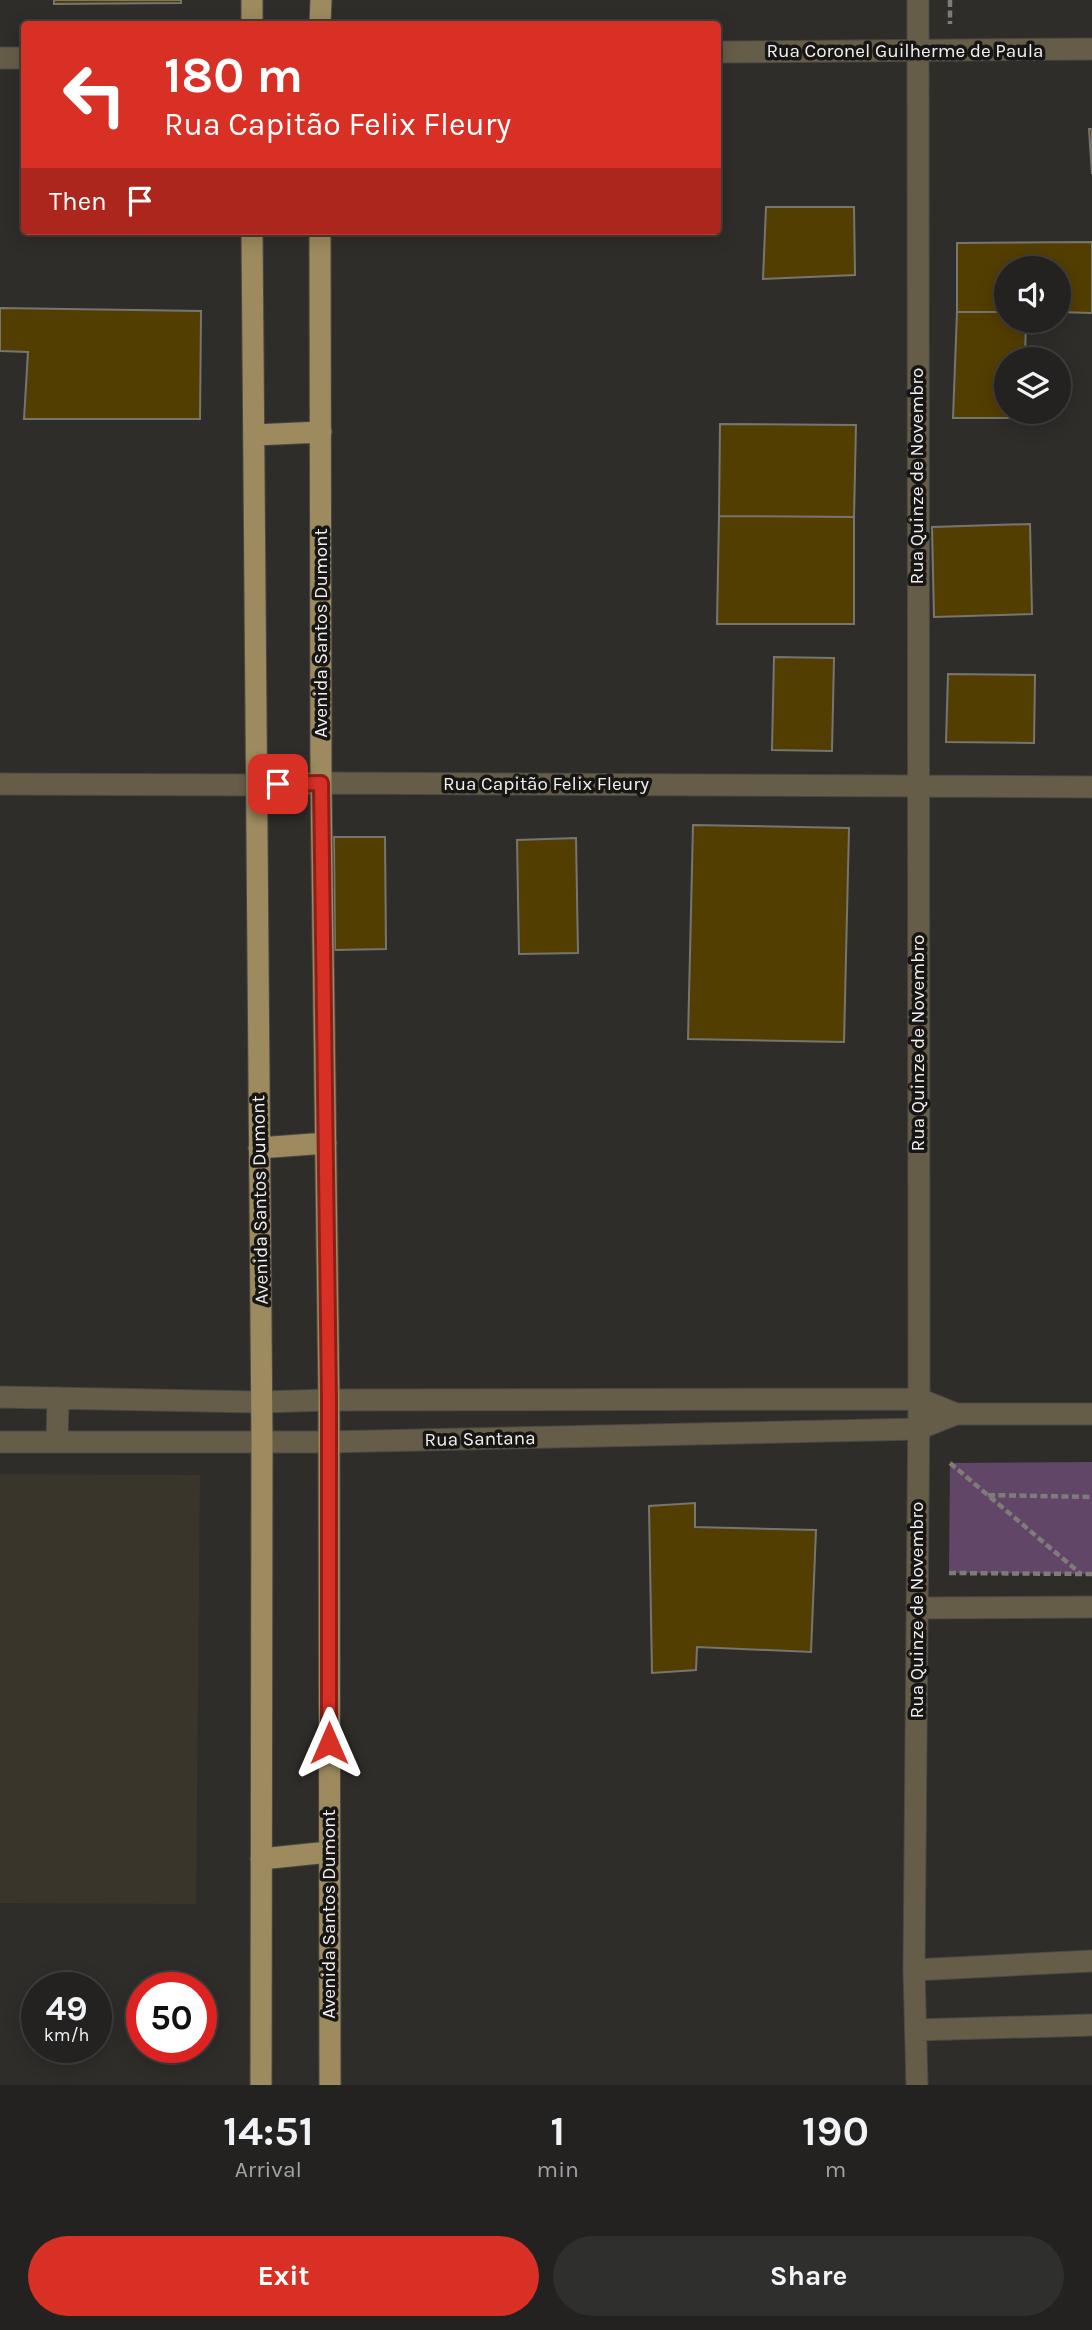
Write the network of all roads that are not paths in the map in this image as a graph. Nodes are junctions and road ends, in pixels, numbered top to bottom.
1 (252, 0) edge
2 (321, 0) edge
3 (918, 0) edge
4 (252, 21) edge
5 (320, 21) edge
6 (1092, 49) edge
7 (918, 50) junction
8 (721, 52) edge
9 (0, 58) edge
10 (21, 58) edge
11 (253, 235) edge
12 (320, 235) edge
13 (321, 432) junction
14 (254, 435) junction
15 (321, 783) junction
16 (0, 784) edge
17 (256, 785) junction
18 (917, 787) junction
19 (1092, 787) edge
20 (326, 1143) junction
21 (259, 1148) junction
22 (0, 1397) edge
23 (58, 1398) junction
24 (605, 1399) junction
25 (919, 1399) junction
26 (329, 1400) junction
27 (262, 1402) junction
28 (956, 1413) junction
29 (1092, 1414) edge
30 (918, 1429) junction
31 (607, 1436) junction
32 (57, 1441) junction
33 (262, 1442) junction
34 (0, 1443) edge
35 (328, 1443) junction
36 (1092, 1607) edge
37 (918, 1608) junction
38 (329, 1852) junction
39 (261, 1859) junction
40 (1092, 1961) edge
41 (914, 1970) junction
42 (1092, 2025) edge
43 (917, 2030) junction
44 (261, 2085) edge
45 (330, 2085) edge
46 (918, 2085) edge

1 - 4 main road
2 - 5 main road
3 - 7 street, Rua Quinze de Novembro
6 - 7 street, Rua Coronel Guilherme de Paula
7 - 8 street, Rua Coronel Guilherme de Paula
7 - 18 street, Rua Quinze de Novembro
9 - 10 street
11 - 14 main road, Avenida Santos Dumont
12 - 13 main road, Avenida Santos Dumont
13 - 14 main road
13 - 15 main road, Avenida Santos Dumont
14 - 17 main road, Avenida Santos Dumont
15 - 17 street, Rua Capitão Felix Fleury
15 - 18 street, Rua Capitão Felix Fleury
15 - 20 main road, Avenida Santos Dumont
16 - 17 street, Rua Capitão Felix Fleury
17 - 21 main road, Avenida Santos Dumont
18 - 19 street, Rua Capitão Felix Fleury
18 - 25 street, Rua Quinze de Novembro
20 - 21 main road
20 - 26 main road, Avenida Santos Dumont
21 - 27 main road, Avenida Santos Dumont
22 - 23 street, Rua Santana
23 - 27 street, Rua Santana
23 - 32 street
24 - 25 street, Rua Santana
24 - 26 street, Rua Santana
24 - 31 street
25 - 28 street, Rua Santana
25 - 30 street, Rua Quinze de Novembro
26 - 27 street, Rua Santana
26 - 35 main road, Avenida Santos Dumont
27 - 33 main road, Avenida Santos Dumont
28 - 29 street, Rua Santana
28 - 30 street, Rua Santana
30 - 31 street, Rua Santana
30 - 37 street, Rua Quinze de Novembro
31 - 35 street, Rua Santana
32 - 33 street, Rua Santana
32 - 34 street, Rua Santana
33 - 35 street, Rua Santana
33 - 39 main road, Avenida Santos Dumont
35 - 38 main road, Avenida Santos Dumont
36 - 37 street
37 - 41 street, Rua Quinze de Novembro
38 - 39 main road
38 - 45 main road, Avenida Santos Dumont
39 - 44 main road, Avenida Santos Dumont
40 - 41 street
41 - 43 street, Rua Quinze de Novembro
42 - 43 street
43 - 46 street, Rua Quinze de Novembro

